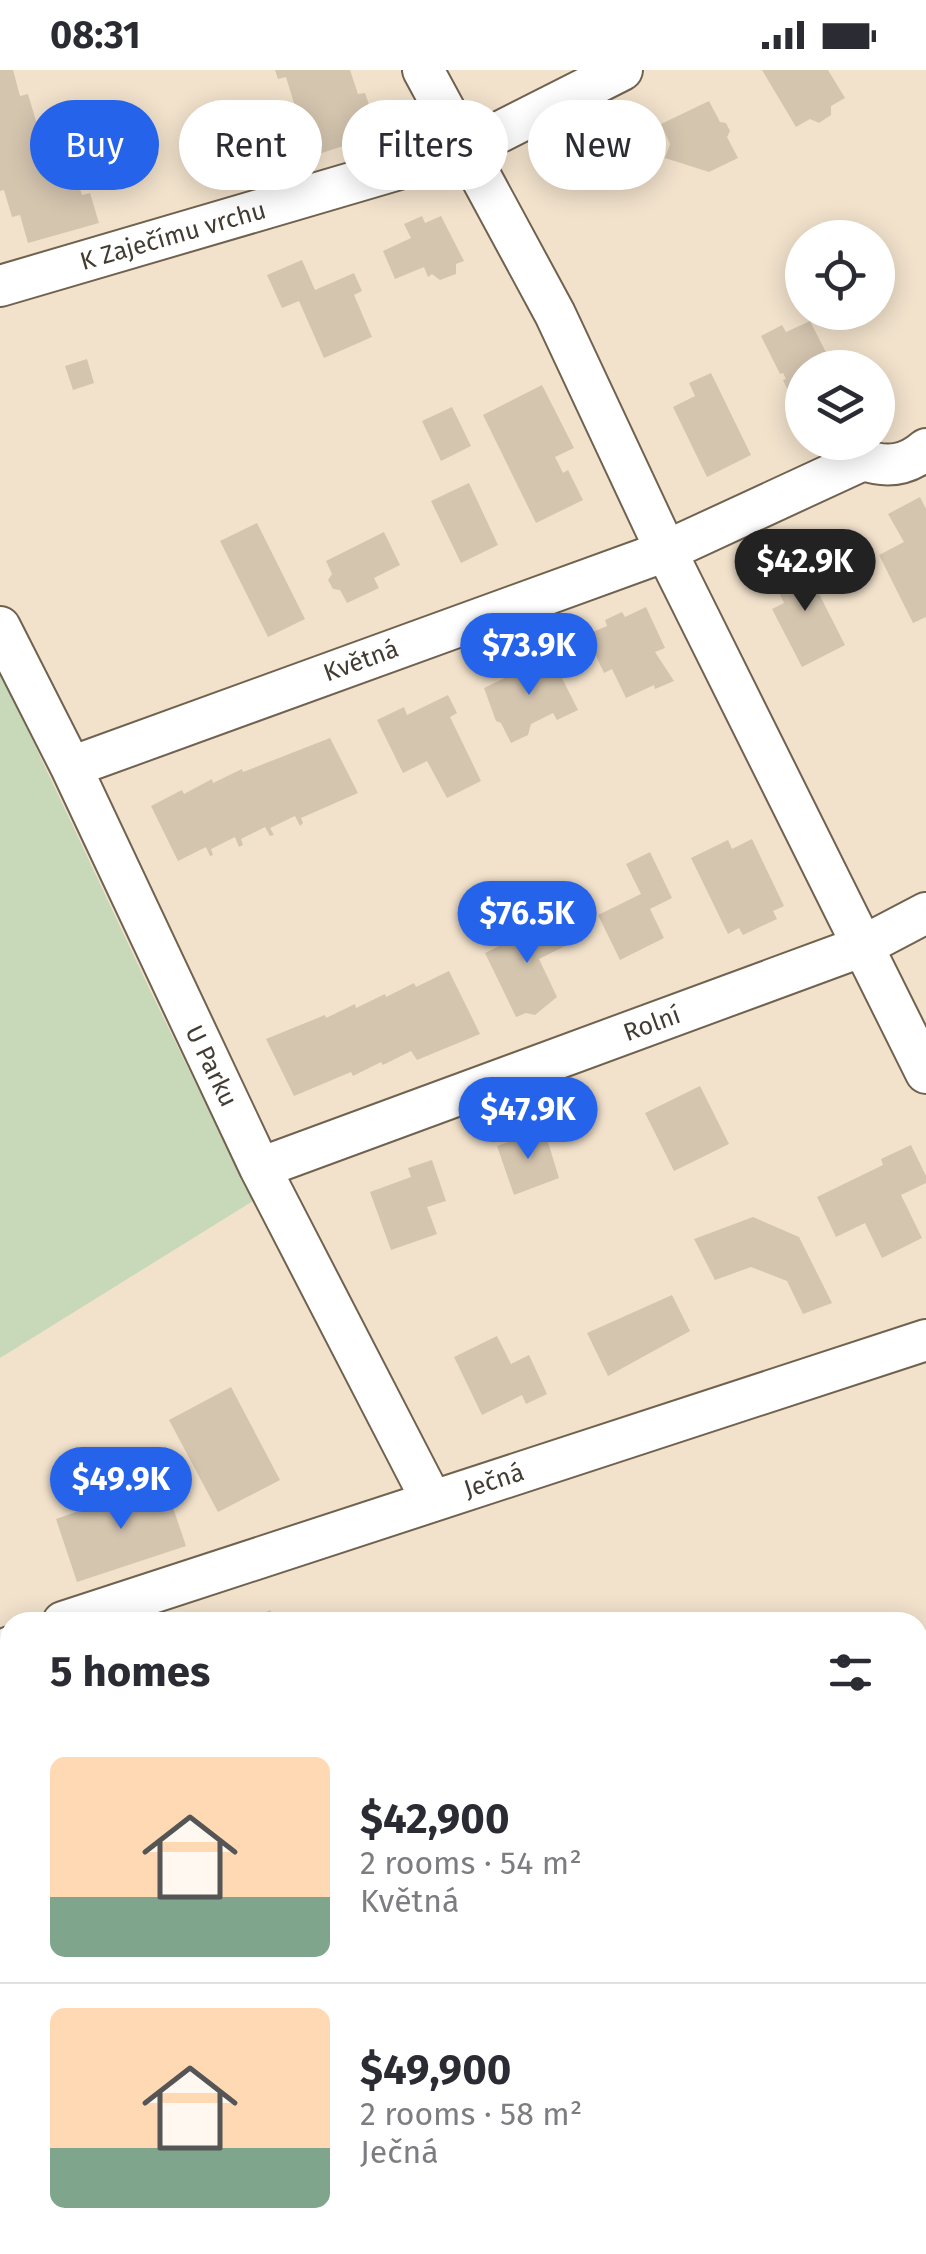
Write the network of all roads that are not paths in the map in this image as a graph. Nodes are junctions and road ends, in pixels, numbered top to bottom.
1 (422, 70) edge
2 (622, 70) edge
3 (438, 100) edge
4 (508, 128) edge
5 (342, 186) edge
6 (486, 190) edge
7 (0, 286) edge
8 (926, 448) edge
9 (666, 550) junction
10 (0, 627) edge
11 (70, 767) junction
12 (926, 913) edge
13 (864, 946) junction
14 (926, 1073) edge
15 (260, 1168) junction
16 (926, 1340) edge
17 (432, 1501) junction
18 (93, 1612) edge

1 - 3 street
2 - 4 street, K Zaječímu vrchu
5 - 7 street, K Zaječímu vrchu
6 - 9 street
8 - 9 street, Květná
9 - 11 street, Květná
9 - 13 street
10 - 11 street, U Parku
11 - 15 street, U Parku
12 - 13 street, Rolní
13 - 14 street
13 - 15 street, Rolní
15 - 17 street, U Parku
16 - 17 street, Ječná
17 - 18 street, Ječná

